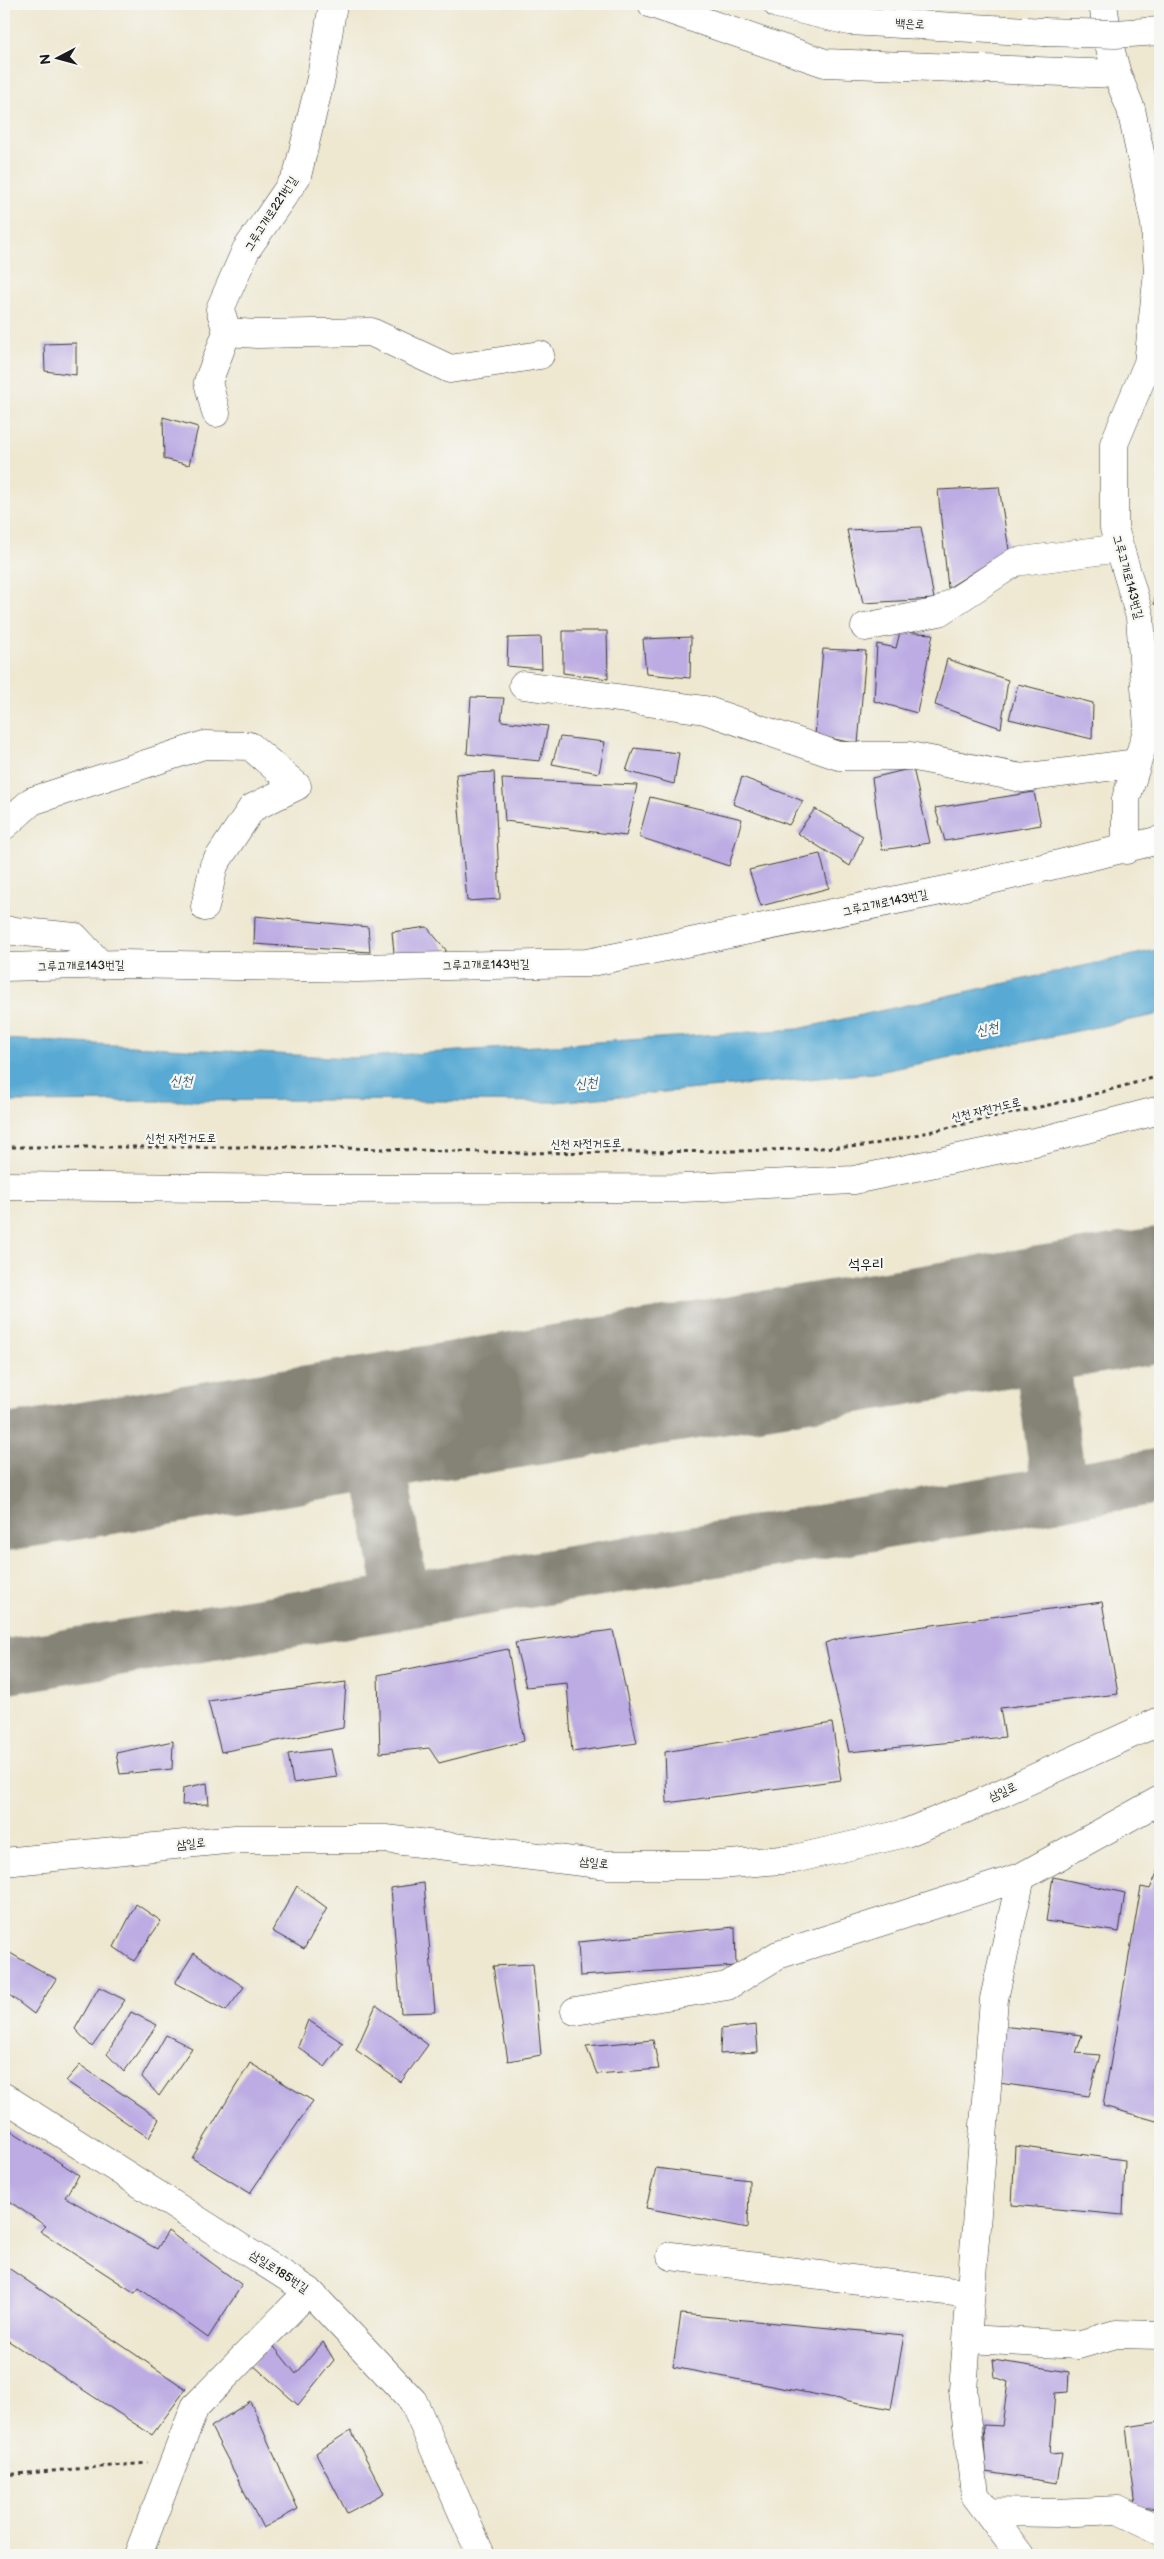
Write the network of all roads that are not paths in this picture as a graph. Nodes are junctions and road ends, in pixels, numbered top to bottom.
1 (333, 4) edge
2 (652, 4) edge
3 (777, 4) edge
4 (1103, 4) edge
5 (1160, 31) edge
6 (1117, 74) junction
7 (1158, 223) edge
8 (227, 332) junction
9 (540, 355) dead end
10 (216, 413) dead end
11 (1120, 548) junction
12 (865, 627) dead end
13 (523, 685) dead end
14 (1137, 763) junction
15 (4, 826) edge
16 (1160, 840) edge
17 (1126, 850) junction
18 (205, 907) dead end
19 (4, 930) edge
20 (101, 965) junction
21 (4, 967) edge
22 (1160, 1110) edge
23 (4, 1186) edge
24 (1160, 1721) edge
25 (1160, 1800) edge
26 (4, 1862) edge
27 (1021, 1877) junction
28 (575, 2011) dead end
29 (4, 2097) edge
30 (671, 2256) dead end
31 (310, 2291) junction
32 (970, 2294) junction
33 (1160, 2335) edge
34 (967, 2339) junction
35 (988, 2512) junction
36 (1160, 2530) edge
37 (138, 2555) edge
38 (481, 2555) edge
39 (1020, 2555) edge

1 - 8 street, 그루고개로221번길
2 - 6 street
3 - 5 street, 백은로, bridge
4 - 6 street, 그루고개로143번길
6 - 7 street, 그루고개로143번길
7 - 11 street, 그루고개로143번길
8 - 9 street
8 - 10 street
11 - 12 street
11 - 14 street, 그루고개로143번길
13 - 14 street
14 - 17 street, 그루고개로143번길
15 - 18 street
16 - 17 street
17 - 20 street, 그루고개로143번길
19 - 20 street
20 - 21 street, 그루고개로143번길
22 - 23 street
24 - 26 street, 삼일로
25 - 27 street
27 - 28 street
27 - 32 street
29 - 31 street, 삼일로185번길
30 - 32 street
31 - 37 street
31 - 38 street, 삼일로185번길
32 - 34 street
33 - 34 street
34 - 35 street
35 - 36 street
35 - 39 street

